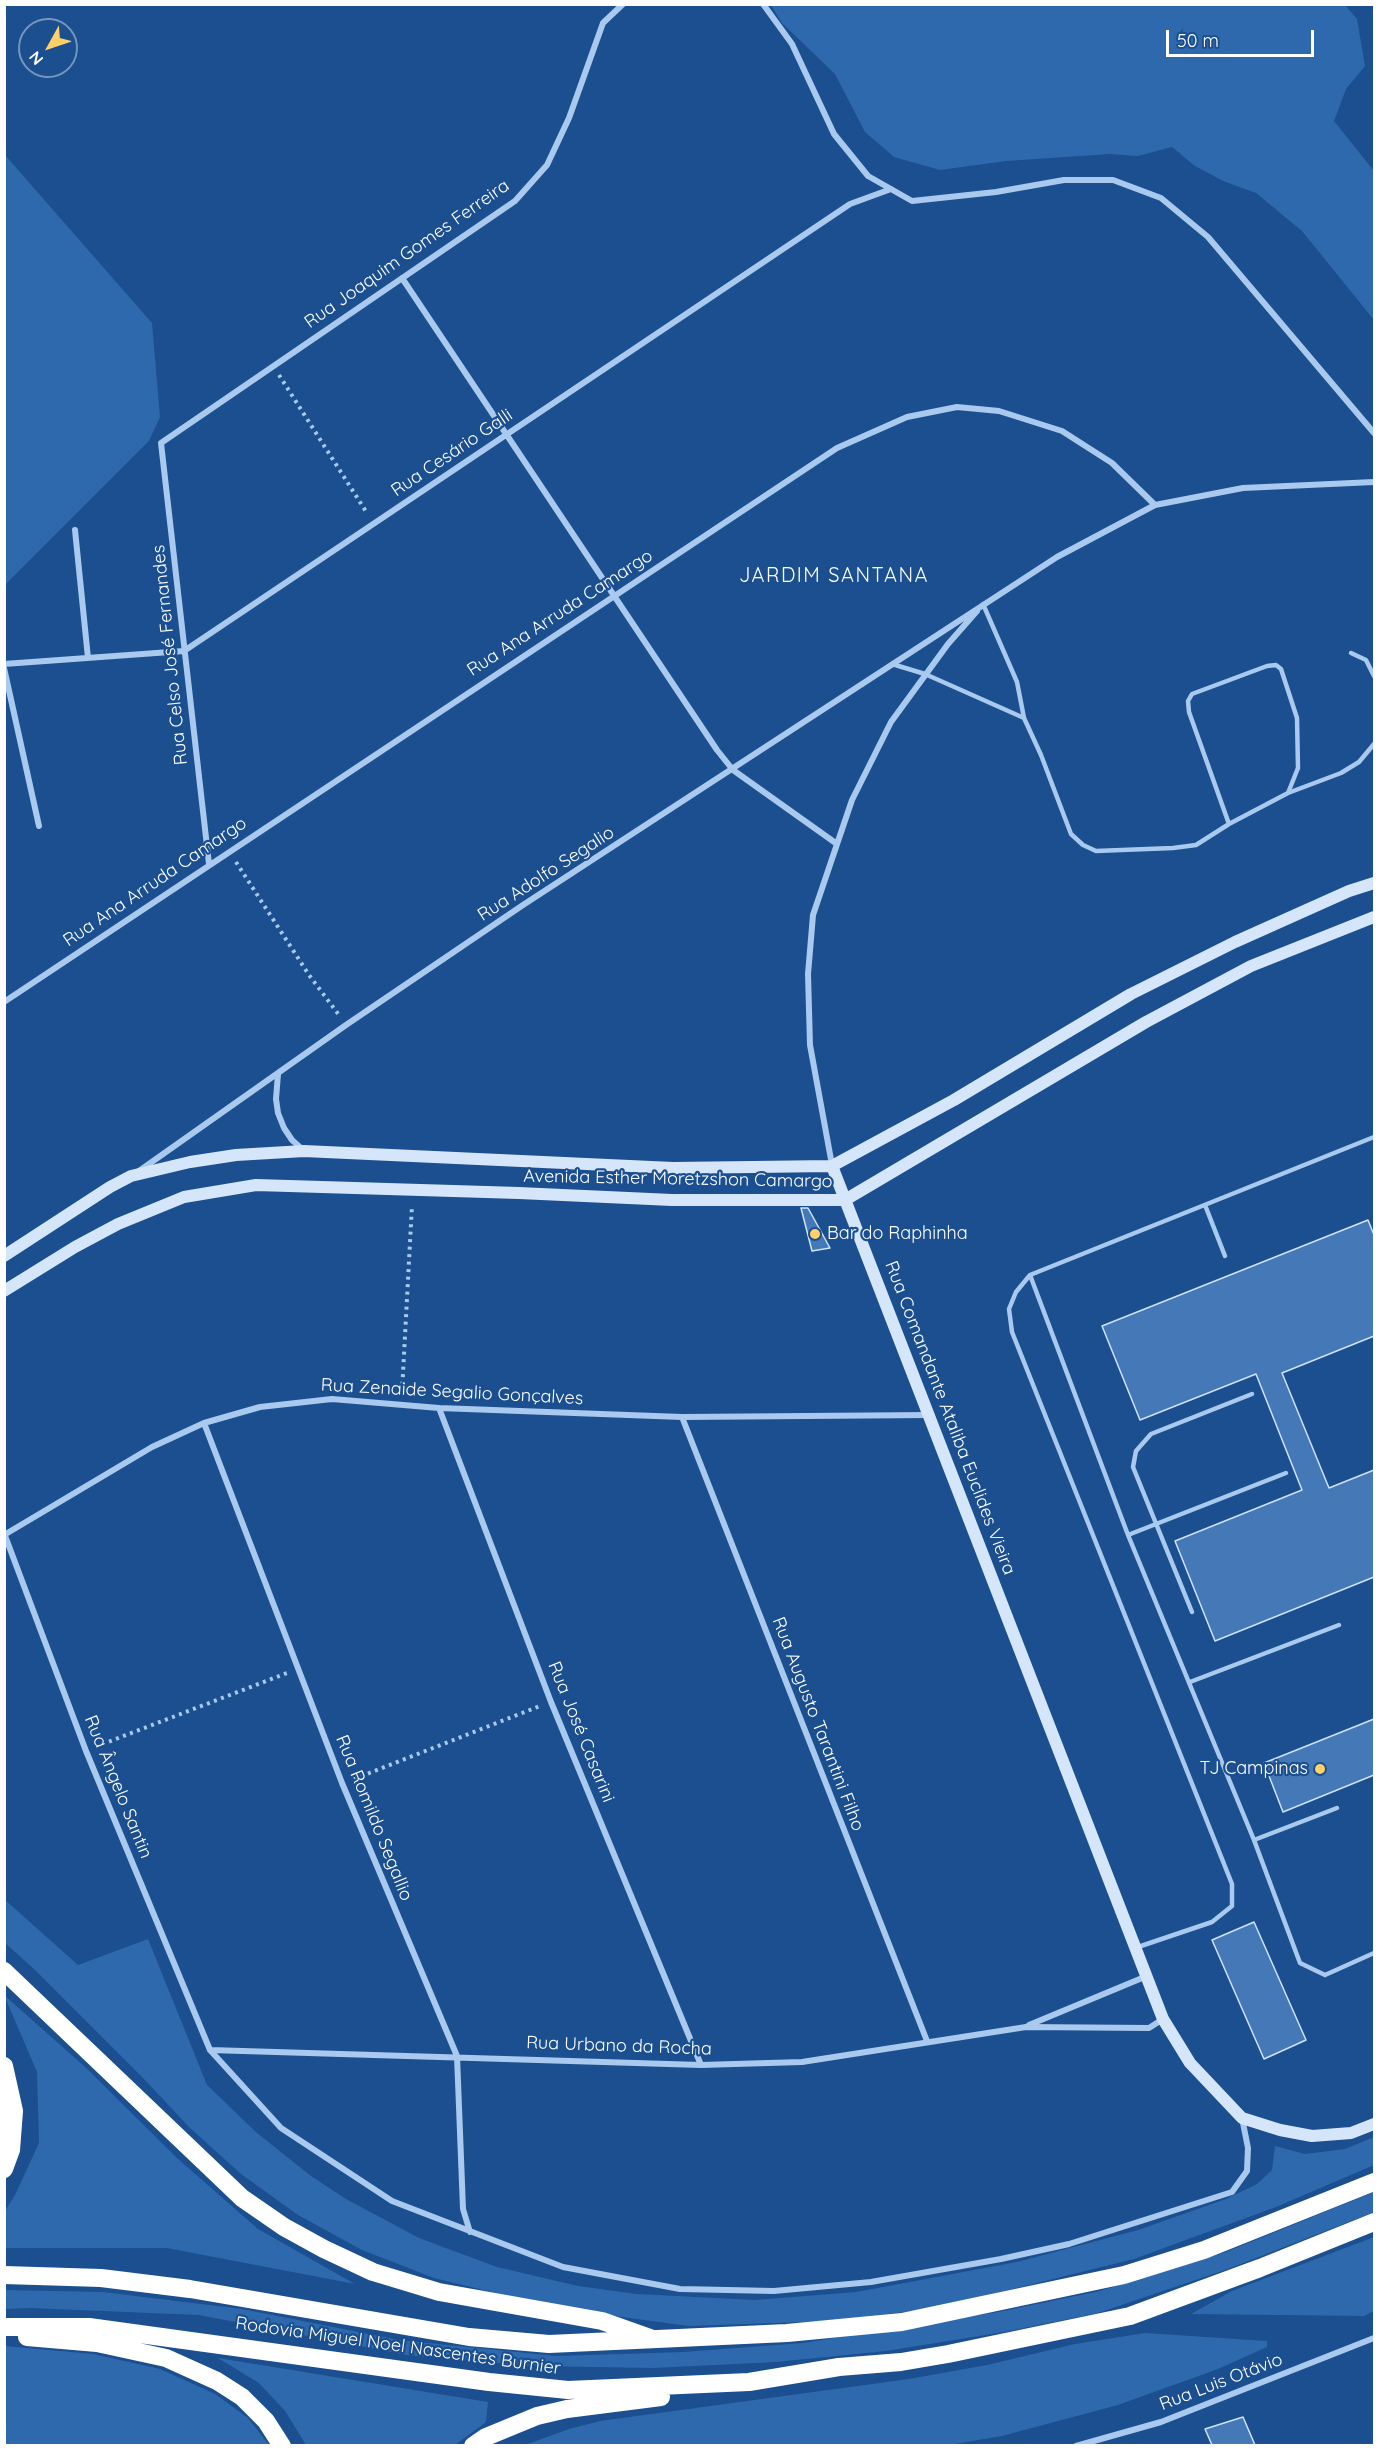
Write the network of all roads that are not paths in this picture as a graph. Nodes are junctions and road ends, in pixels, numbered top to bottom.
1 (623, 4) edge
2 (764, 4) edge
3 (891, 189) junction
4 (402, 278) junction
5 (1374, 433) edge
6 (507, 434) junction
7 (160, 443) joint
8 (1374, 482) edge
9 (1155, 505) junction
10 (75, 530) dead end
11 (614, 596) junction
12 (983, 604) junction
13 (184, 651) junction
14 (1351, 653) dead end
15 (88, 658) junction
16 (4, 664) edge
17 (892, 664) junction
18 (4, 668) edge
19 (925, 674) junction
20 (1374, 676) edge
21 (1024, 718) junction
22 (1374, 744) edge
23 (733, 770) junction
24 (1288, 793) junction
25 (1229, 824) junction
26 (39, 826) dead end
27 (837, 844) junction
28 (208, 864) junction
29 (1374, 883) edge
30 (1374, 917) edge
31 (4, 1002) edge
32 (278, 1074) junction
33 (1374, 1137) edge
34 (304, 1151) junction
35 (832, 1166) junction
36 (131, 1176) junction
37 (845, 1200) junction
38 (1205, 1205) junction
39 (4, 1256) edge
40 (1225, 1256) dead end
41 (1030, 1275) junction
42 (4, 1291) edge
43 (1252, 1394) dead end
44 (439, 1408) junction
45 (929, 1415) junction
46 (682, 1417) junction
47 (204, 1423) junction
48 (1286, 1473) dead end
49 (1156, 1524) junction
50 (5, 1534) edge
51 (1128, 1535) junction
52 (1192, 1612) dead end
53 (1339, 1625) dead end
54 (1190, 1682) junction
55 (1337, 1808) dead end
56 (1254, 1840) junction
57 (1137, 1948) junction
58 (1374, 1953) edge
59 (4, 1971) edge
60 (1147, 1976) junction
61 (1162, 2019) junction
62 (1026, 2027) junction
63 (927, 2041) junction
64 (210, 2050) junction
65 (457, 2056) junction
66 (701, 2065) junction
67 (4, 2066) edge
68 (1242, 2118) junction
69 (1374, 2124) edge
70 (4, 2169) edge
71 (1374, 2182) edge
72 (1374, 2222) edge
73 (470, 2232) junction
74 (4, 2275) edge
75 (4, 2327) edge
76 (4, 2336) edge
77 (1374, 2338) edge
78 (657, 2341) junction
79 (749, 2382) junction
80 (282, 2445) edge
81 (473, 2445) edge
82 (1076, 2445) edge

1 - 4 street, Rua Joaquim Gomes Ferreira
2 - 3 street
3 - 5 street
3 - 6 street, Rua Cesário Galli
4 - 6 street
4 - 7 street, Rua Joaquim Gomes Ferreira
6 - 11 street
6 - 13 street, Rua Cesário Galli
7 - 13 street, Rua Celso José Fernandes
8 - 9 street, Rua Adolfo Segalio
9 - 11 street, Rua Ana Arruda Camargo
9 - 12 street, Rua Adolfo Segalio
10 - 15 street
11 - 23 street
11 - 28 street, Rua Ana Arruda Camargo
12 - 17 street, Rua Adolfo Segalio
12 - 19 street, Rua Comandante Ataliba Euclides Vieira
12 - 21 lane
13 - 15 street, Rua Cesário Galli
13 - 28 street, Rua Celso José Fernandes
14 - 20 lane
15 - 16 street, Rua Cesário Galli
17 - 19 lane
17 - 23 street, Rua Adolfo Segalio
18 - 26 street
19 - 21 lane
19 - 27 street, Rua Comandante Ataliba Euclides Vieira
21 - 25 lane
22 - 24 lane
23 - 27 street
23 - 32 street, Rua Adolfo Segalio
24 - 25 lane
24 - 25 lane
27 - 35 street, Rua Comandante Ataliba Euclides Vieira
28 - 31 street, Rua Ana Arruda Camargo
29 - 35 street, Avenida Esther Moretzshon Camargo
30 - 37 street, Avenida Esther Moretzshon Camargo
32 - 34 street
32 - 36 street, Rua Adolfo Segalio
33 - 38 lane
34 - 35 street, Avenida Esther Moretzshon Camargo
34 - 36 street, Avenida Esther Moretzshon Camargo
35 - 37 street, Rua Comandante Ataliba Euclides Vieira
36 - 39 street, Avenida Esther Moretzshon Camargo
37 - 42 street, Avenida Esther Moretzshon Camargo
37 - 45 street, Rua Comandante Ataliba Euclides Vieira
38 - 40 lane
38 - 41 lane
41 - 51 lane
41 - 57 lane
43 - 49 lane
44 - 46 street, Rua Zenaide Segalio Gonçalves
44 - 47 street, Rua Zenaide Segalio Gonçalves
44 - 66 street, Rua José Casarini
45 - 46 street, Rua Zenaide Segalio Gonçalves
45 - 57 street, Rua Comandante Ataliba Euclides Vieira
46 - 63 street, Rua Augusto Tarantini Filho
47 - 50 street, Rua Zenaide Segalio Gonçalves
47 - 65 street, Rua Romildo Segallio
48 - 49 lane
49 - 51 lane
49 - 52 lane
50 - 64 street, Rua Ângelo Santin
51 - 54 lane
53 - 54 lane
54 - 56 lane
55 - 56 lane
56 - 58 lane
57 - 60 street, Rua Comandante Ataliba Euclides Vieira
59 - 78 highway
60 - 61 street, Rua Comandante Ataliba Euclides Vieira
60 - 62 street, Rua Urbano da Rocha
61 - 62 street, Rua Urbano da Rocha
61 - 68 street, Rua Comandante Ataliba Euclides Vieira
62 - 63 street, Rua Urbano da Rocha
63 - 66 street, Rua Urbano da Rocha
64 - 65 street, Rua Urbano da Rocha
64 - 73 street
65 - 66 street, Rua Urbano da Rocha
65 - 73 street, Rua Romildo Segallio
67 - 70 highway
68 - 69 street
68 - 73 street
71 - 78 highway, Rodovia Miguel Noel Nascentes Burnier
72 - 79 highway, Rodovia Miguel Noel Nascentes Burnier
74 - 78 highway, Rodovia Miguel Noel Nascentes Burnier
75 - 79 highway, Rodovia Miguel Noel Nascentes Burnier
76 - 80 highway
77 - 82 street, Rua Luis Otávio
79 - 81 highway

